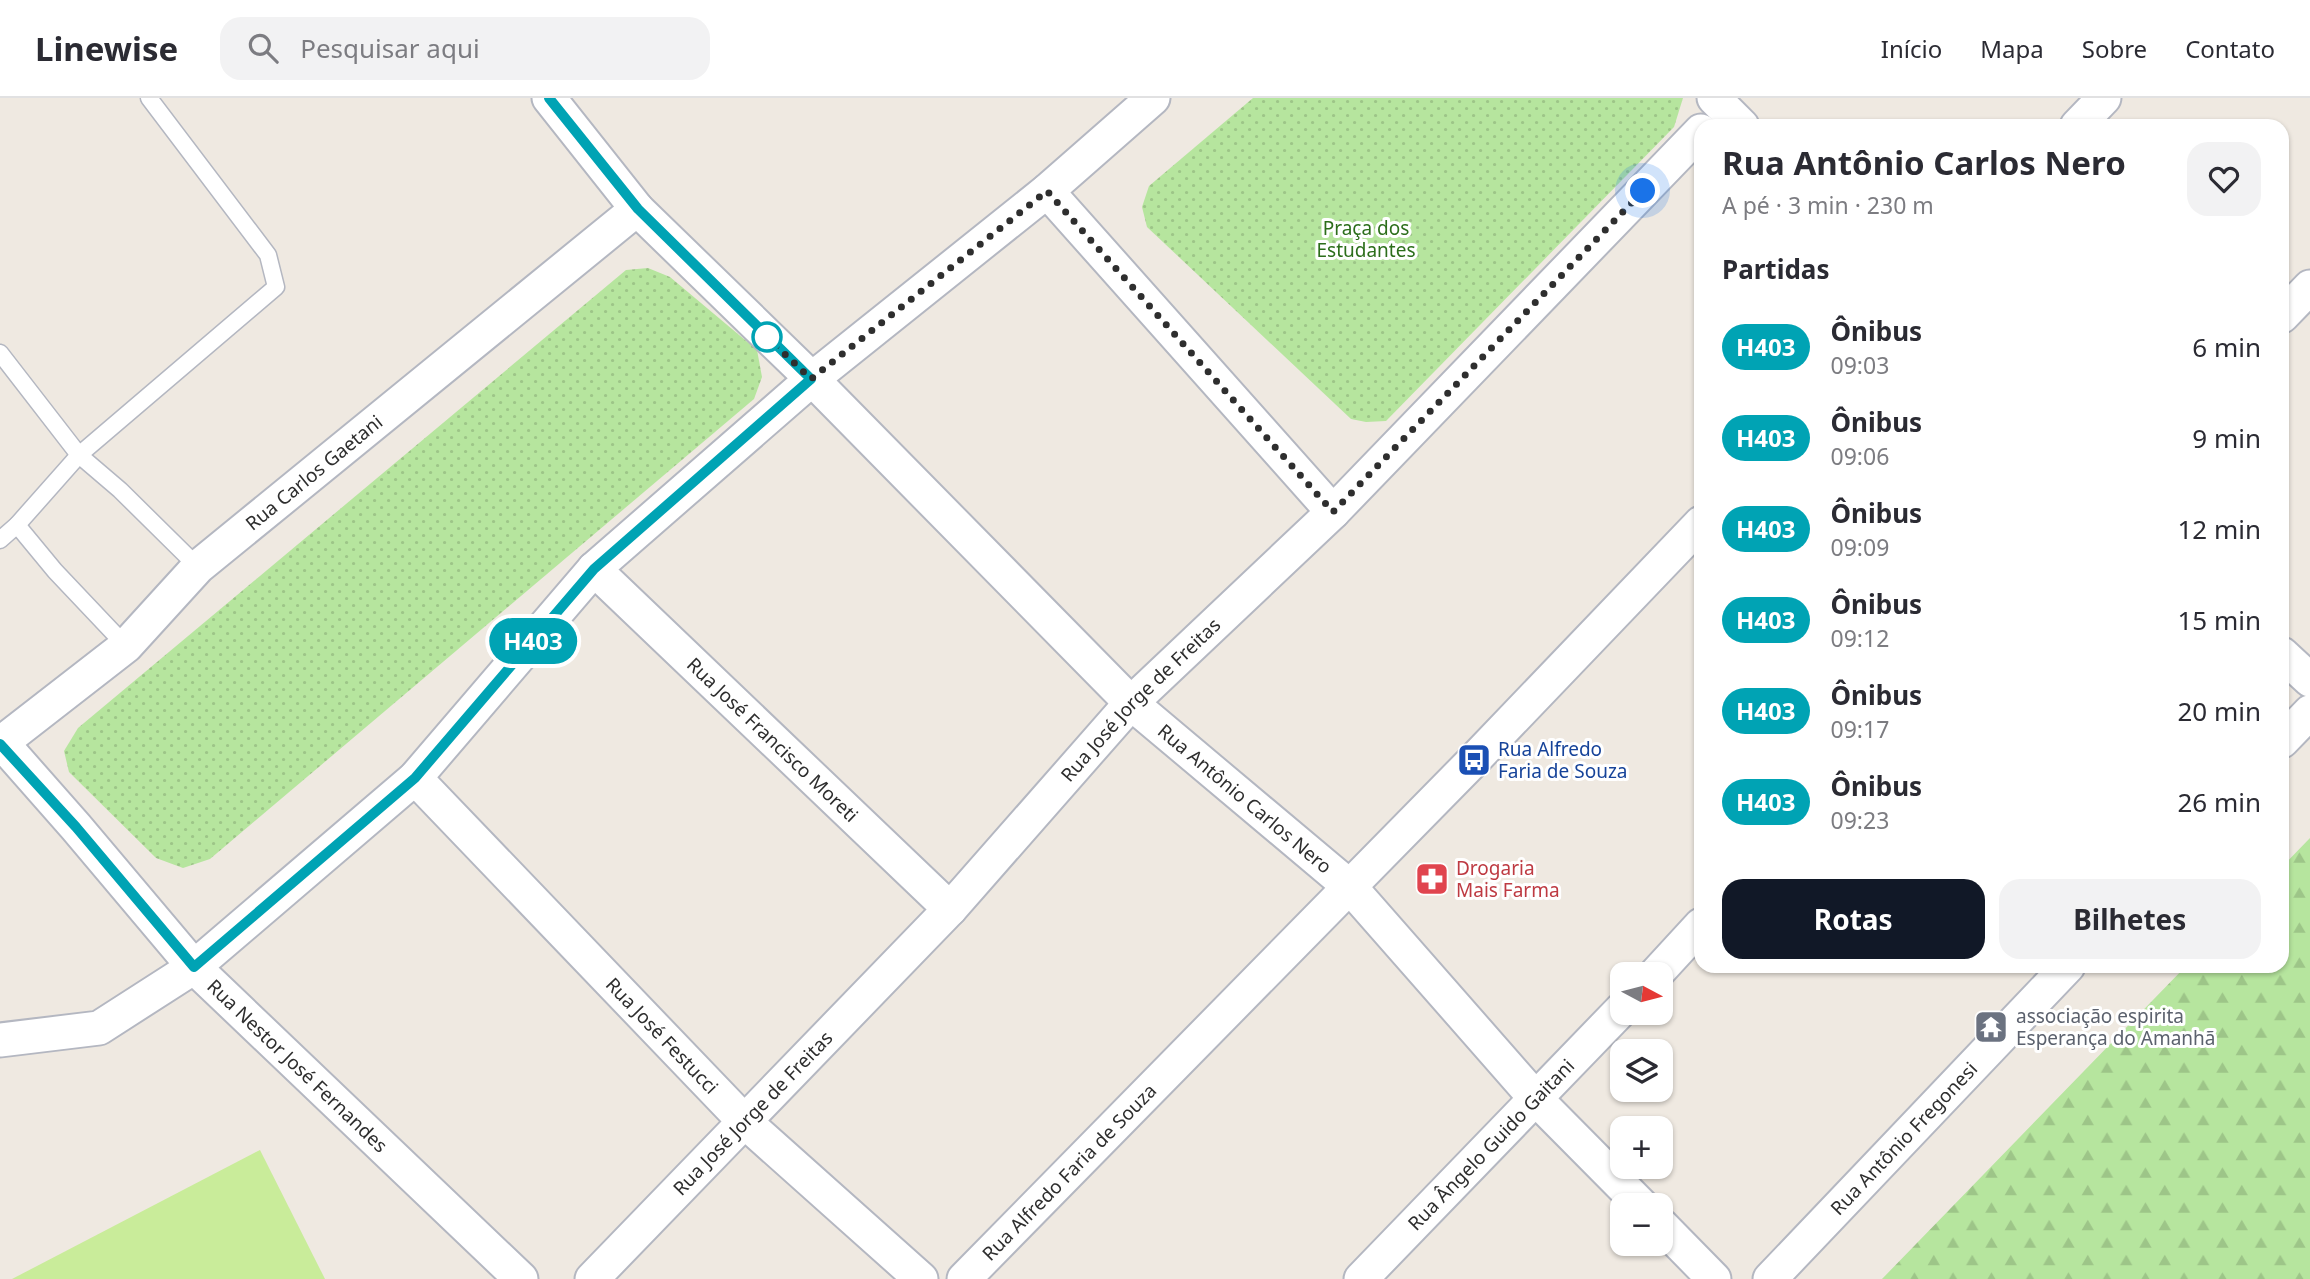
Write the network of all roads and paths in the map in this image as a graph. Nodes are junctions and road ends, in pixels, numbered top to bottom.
1 (149, 98) edge
2 (549, 98) edge
3 (1153, 98) edge
4 (2104, 98) edge
5 (2084, 119) edge
6 (1694, 138) edge
7 (1047, 191) junction
8 (638, 209) junction
9 (2310, 287) edge
10 (2289, 309) edge
11 (0, 353) edge
12 (811, 379) junction
13 (79, 456) junction
14 (1333, 512) junction
15 (18, 526) junction
16 (1694, 530) edge
17 (0, 540) edge
18 (198, 566) junction
19 (594, 569) junction
20 (126, 646) junction
21 (2289, 660) edge
22 (2310, 680) edge
23 (1131, 703) junction
24 (2310, 712) edge
25 (2289, 734) edge
26 (1, 744) edge
27 (415, 778) junction
28 (1350, 887) junction
29 (950, 909) junction
30 (1694, 932) edge
31 (1666, 962) edge
32 (194, 967) junction
33 (2061, 973) edge
34 (1610, 1022) edge
35 (0, 1040) edge
36 (1537, 1100) junction
37 (744, 1121) junction
38 (1629, 1193) edge
39 (1673, 1237) edge
40 (521, 1279) edge
41 (592, 1279) edge
42 (921, 1279) edge
43 (964, 1279) edge
44 (1361, 1279) edge
45 (1714, 1279) edge
46 (1770, 1279) edge

1 - 13 lane
2 - 8 street, Rua Antônio Carlos Nero
3 - 7 street
4 - 5 street
6 - 14 street, Rua José Jorge de Freitas
7 - 12 street
7 - 14 street
8 - 12 street, Rua Antônio Carlos Nero
8 - 18 street, Rua Carlos Gaetani
9 - 10 street
11 - 13 lane
12 - 19 street
12 - 23 street, Rua Antônio Carlos Nero
13 - 15 lane
13 - 18 lane
14 - 23 street, Rua José Jorge de Freitas
15 - 17 lane
15 - 20 lane
16 - 28 street, Rua Alfredo Faria de Souza
18 - 20 street, Rua Carlos Gaetani
19 - 27 street
19 - 29 street, Rua José Francisco Moreti
20 - 26 street, Rua Carlos Gaetani
21 - 22 street
23 - 28 street, Rua Antônio Carlos Nero
23 - 29 street, Rua José Jorge de Freitas
24 - 25 street
26 - 32 street, Rua Nestor José Fernandes
27 - 32 street
27 - 37 street, Rua José Festucci
28 - 36 street, Rua Antônio Carlos Nero
28 - 43 street, Rua Alfredo Faria de Souza
29 - 37 street, Rua José Jorge de Freitas
30 - 31 street
32 - 35 street
32 - 40 street, Rua Nestor José Fernandes
33 - 46 street, Rua Antônio Fregonesi
34 - 36 street, Rua Ângelo Guido Gaitani
36 - 38 street, Rua Antônio Carlos Nero
36 - 44 street, Rua Ângelo Guido Gaitani
37 - 41 street, Rua José Jorge de Freitas
37 - 42 street, Rua José Festucci
39 - 45 street

